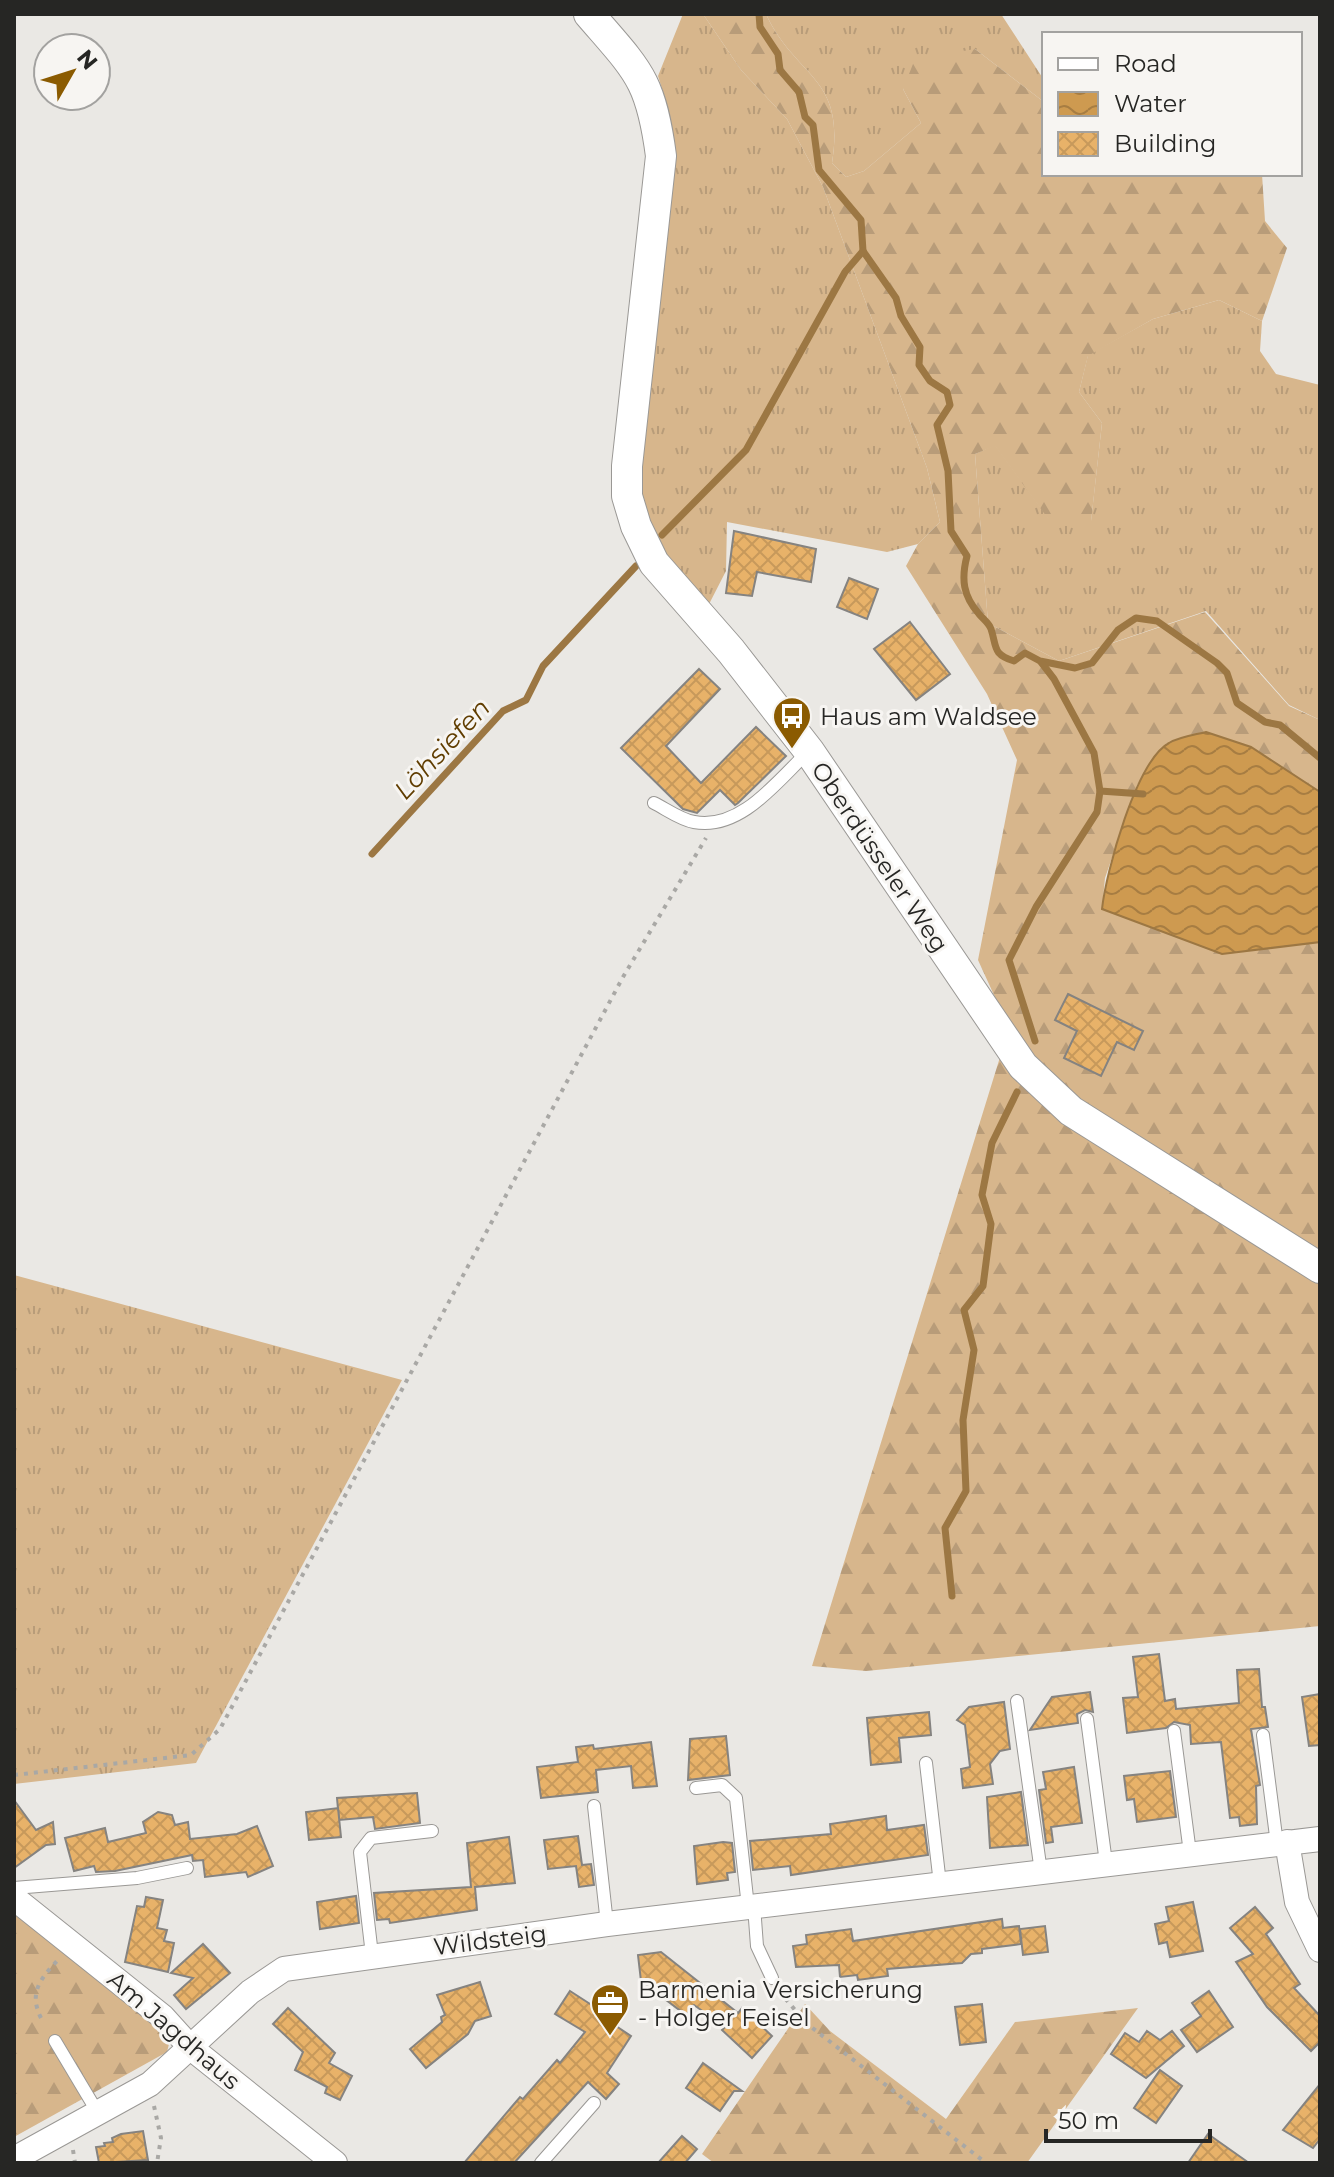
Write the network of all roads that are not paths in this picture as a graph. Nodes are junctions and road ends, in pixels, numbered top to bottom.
1 (589, 14) edge
2 (809, 751) junction
3 (654, 803) dead end
4 (1320, 1268) edge
5 (1017, 1701) dead end
6 (1087, 1719) dead end
7 (1174, 1731) dead end
8 (1263, 1735) dead end
9 (926, 1763) dead end
10 (696, 1788) dead end
11 (594, 1806) dead end
12 (432, 1831) dead end
13 (1320, 1839) edge
14 (1282, 1843) junction
15 (1190, 1853) junction
16 (1106, 1863) junction
17 (187, 1868) dead end
18 (1041, 1872) junction
19 (940, 1884) junction
20 (14, 1888) edge
21 (14, 1898) edge
22 (751, 1907) junction
23 (607, 1924) junction
24 (1320, 1950) edge
25 (372, 1955) junction
26 (772, 1978) road end
27 (55, 2041) dead end
28 (191, 2048) junction
29 (594, 2103) dead end
30 (98, 2113) junction
31 (14, 2159) edge
32 (335, 2163) edge
33 (541, 2163) edge

1 - 2 street, Oberdüsseler Weg
2 - 3 lane
2 - 4 street, Oberdüsseler Weg
5 - 18 lane
6 - 16 lane
7 - 15 lane
8 - 14 lane
9 - 19 lane
10 - 22 lane
11 - 23 lane
12 - 25 lane
13 - 14 street, Wildsteig
14 - 15 street, Wildsteig
14 - 24 street
15 - 16 street, Wildsteig
16 - 18 street, Wildsteig
17 - 20 lane
18 - 19 street, Wildsteig
19 - 22 street, Wildsteig
21 - 28 street, Am Jagdhaus
22 - 23 street, Wildsteig
22 - 26 lane
23 - 25 street, Wildsteig
25 - 28 street, Wildsteig
27 - 30 lane
28 - 30 street, Wildsteig
28 - 32 street, Am Jagdhaus
29 - 33 lane
30 - 31 street, Wildsteig

